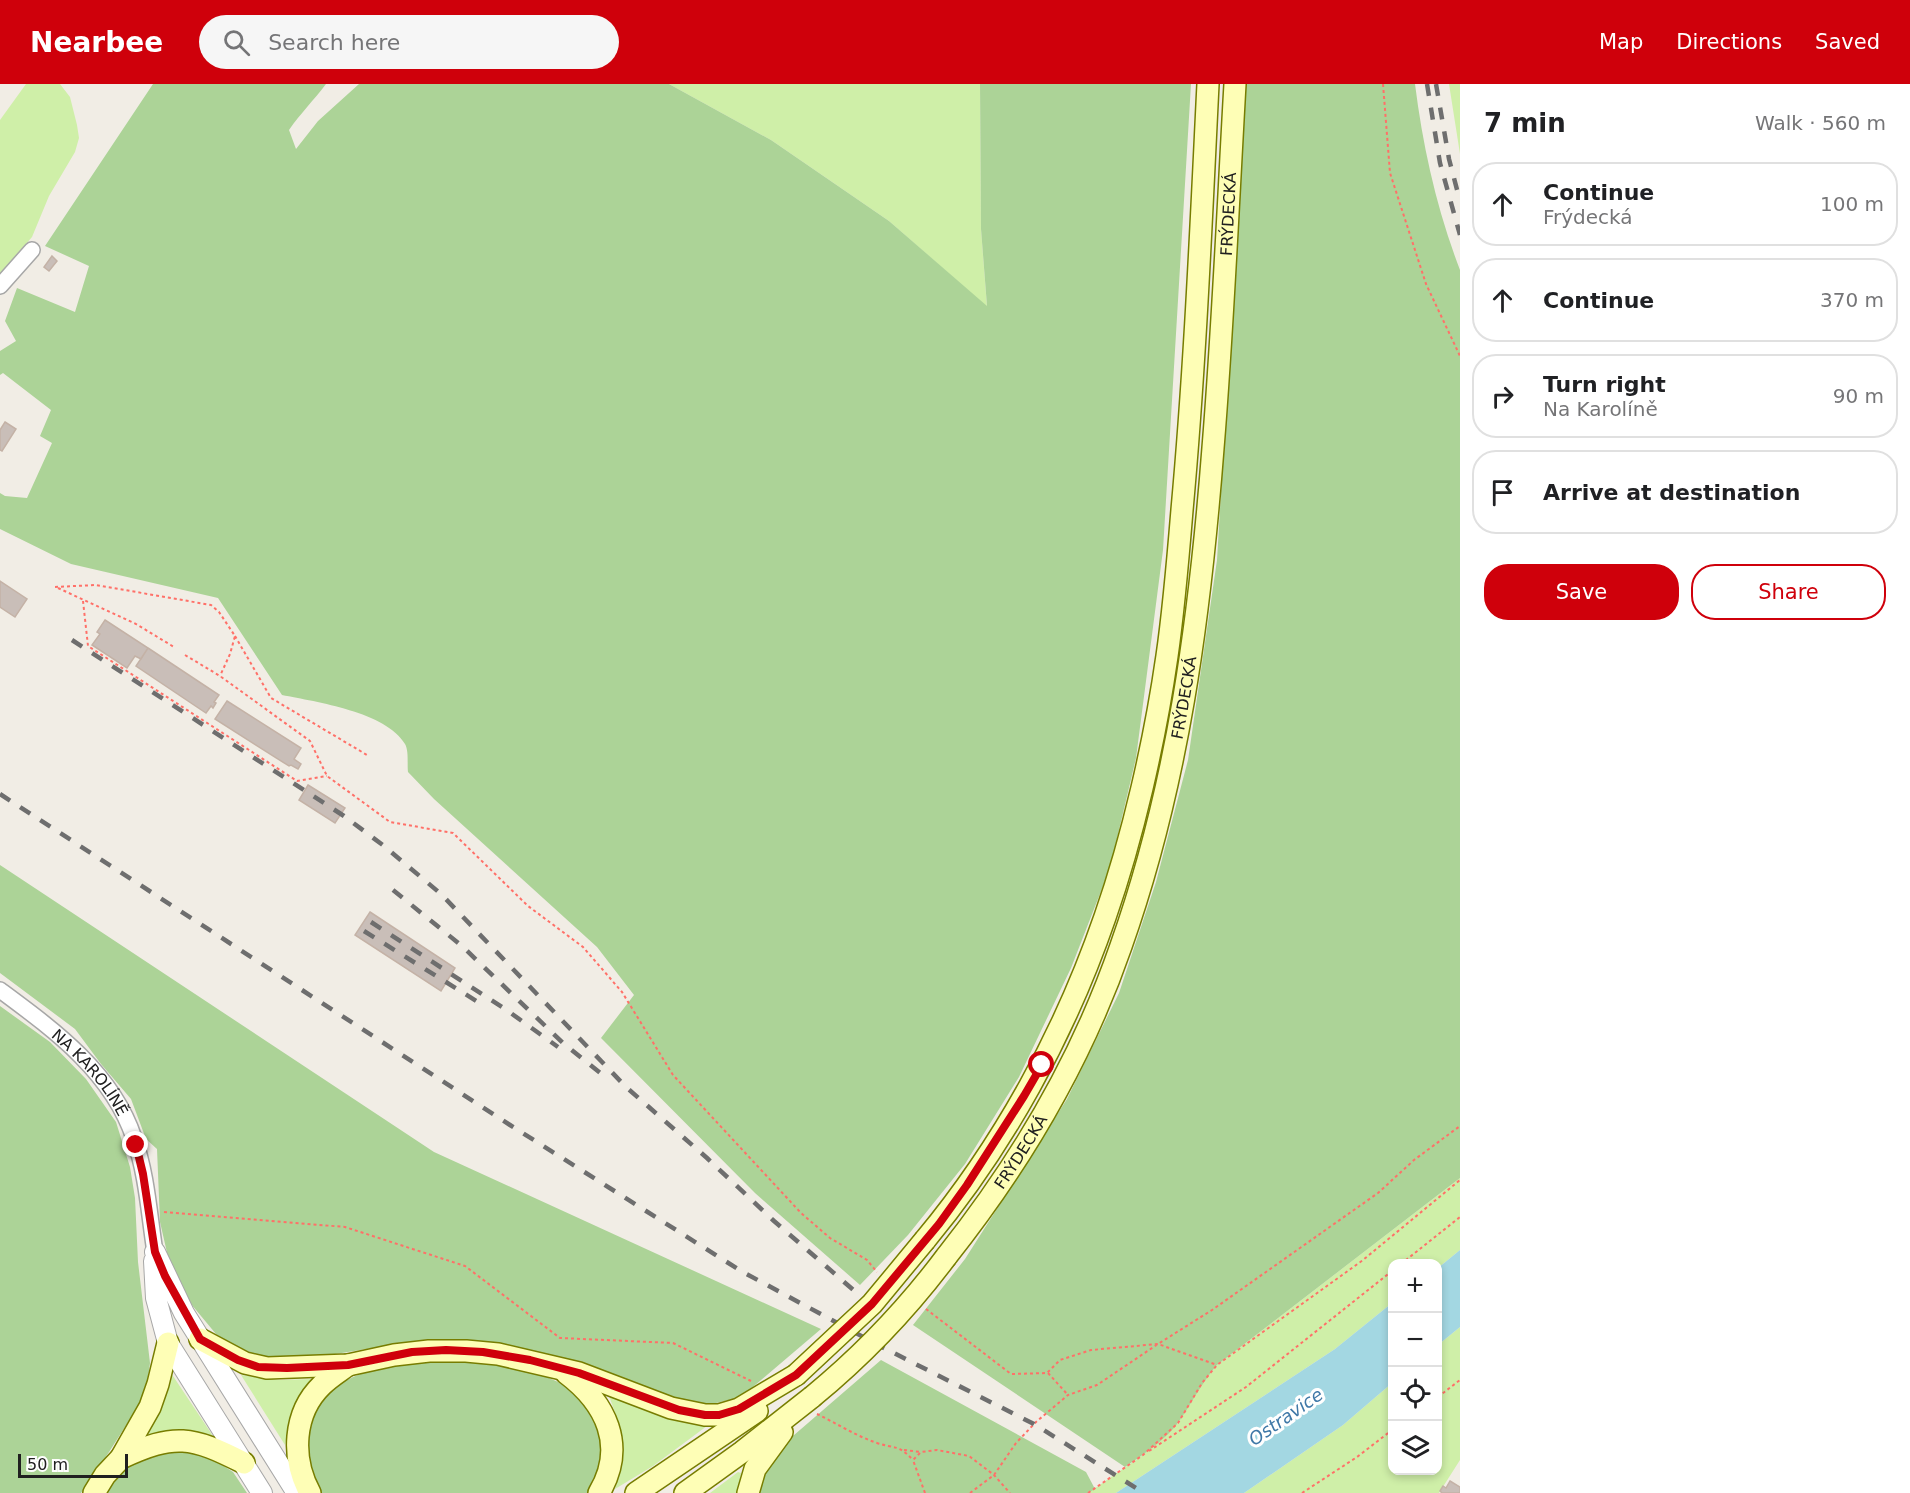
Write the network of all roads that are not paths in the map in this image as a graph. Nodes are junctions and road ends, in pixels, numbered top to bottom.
1 (1208, 84) edge
2 (1235, 84) edge
3 (32, 250) dead end
4 (0, 286) edge
5 (0, 990) edge
6 (155, 1252) junction
7 (200, 1339) junction
8 (168, 1343) junction
9 (348, 1365) junction
10 (552, 1366) junction
11 (789, 1380) junction
12 (808, 1405) junction
13 (121, 1458) junction
14 (244, 1463) junction
15 (94, 1493) edge
16 (262, 1493) edge
17 (297, 1493) edge
18 (310, 1493) edge
19 (599, 1493) edge
20 (636, 1493) edge
21 (685, 1493) edge
22 (748, 1493) edge

1 - 11 main road, FRÝDECKÁ, bridge
2 - 12 main road, FRÝDECKÁ, bridge
3 - 4 street
5 - 6 street, NA KAROLÍNĚ
6 - 7 street, NA KAROLÍNĚ
6 - 8 street, NA KAROLÍNĚ
7 - 9 main road
7 - 17 street, NA KAROLÍNĚ
8 - 13 main road
8 - 14 street, NA KAROLÍNĚ
9 - 10 main road
9 - 18 main road
10 - 11 main road
10 - 19 main road
11 - 20 main road
12 - 21 main road
12 - 22 main road
13 - 14 main road
13 - 15 main road
14 - 16 street, NA KAROLÍNĚ

